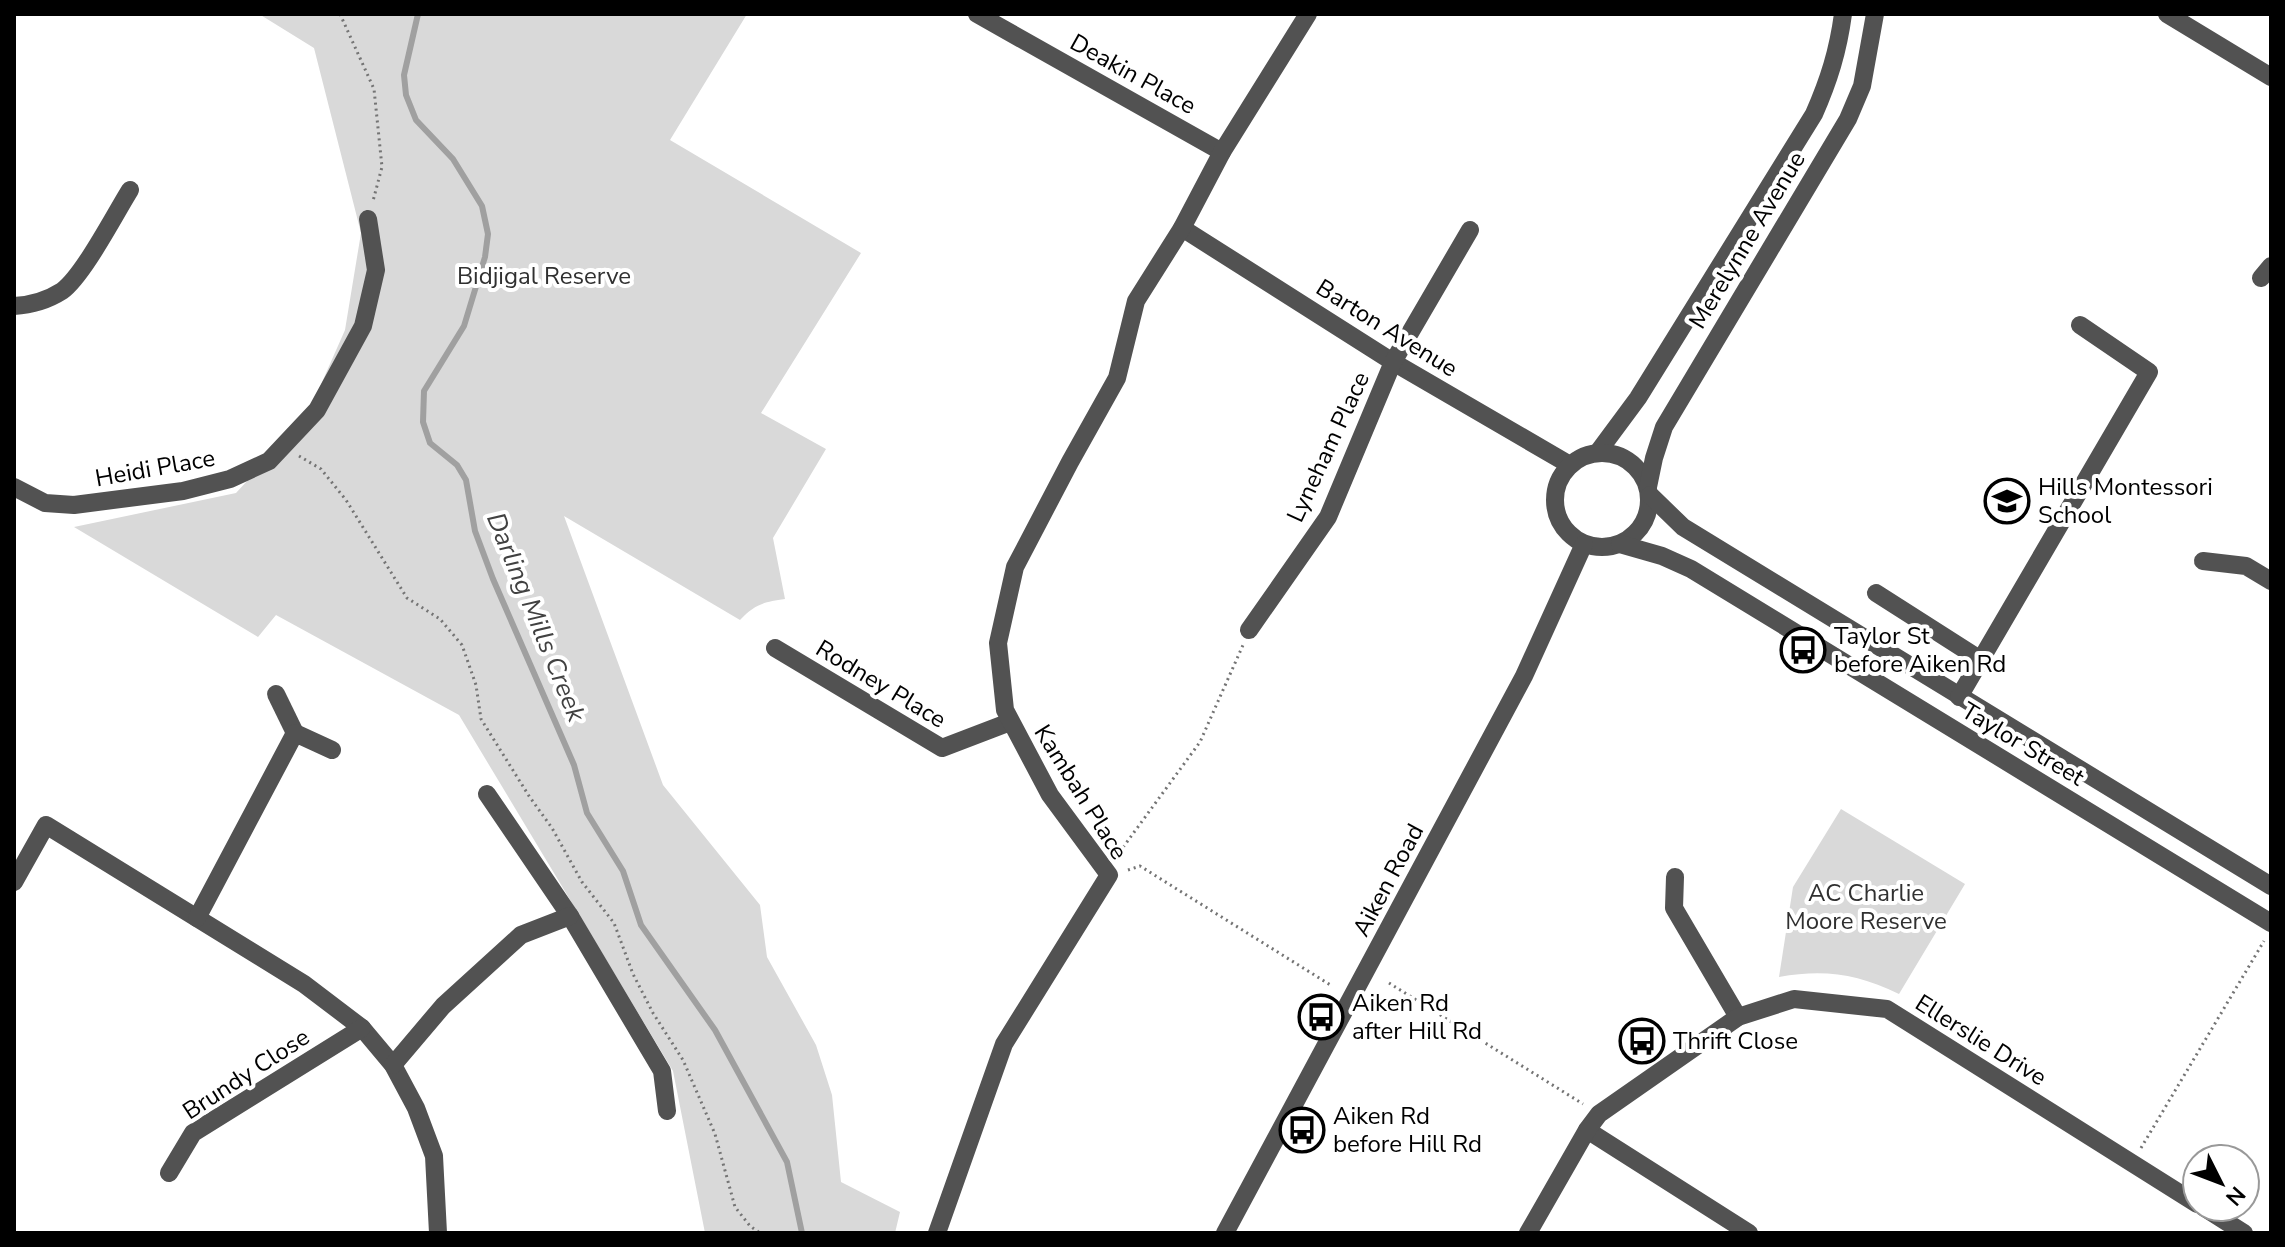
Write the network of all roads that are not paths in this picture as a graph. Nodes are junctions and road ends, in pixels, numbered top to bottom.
1 (977, 14) edge
2 (1308, 14) edge
3 (1843, 14) edge
4 (1875, 14) edge
5 (2167, 14) edge
6 (1830, 76) junction
7 (2271, 77) edge
8 (1862, 86) junction
9 (1222, 152) junction
10 (130, 190) dead end
11 (1755, 208) junction
12 (368, 219) road end
13 (1783, 226) junction
14 (1182, 228) junction
15 (1470, 230) dead end
16 (14, 306) edge
17 (2080, 325) dead end
18 (1393, 362) junction
19 (1598, 452) junction
20 (1570, 465) junction
21 (14, 487) edge
22 (1649, 491) junction
23 (1584, 544) junction
24 (1620, 544) junction
25 (2203, 561) dead end
26 (2271, 581) edge
27 (1876, 593) dead end
28 (1249, 630) road end
29 (775, 648) dead end
30 (1981, 660) junction
31 (276, 694) dead end
32 (1959, 697) junction
33 (1010, 722) junction
34 (295, 733) junction
35 (332, 750) dead end
36 (487, 794) dead end
37 (1675, 877) dead end
38 (14, 882) edge
39 (2271, 886) edge
40 (570, 916) junction
41 (197, 918) junction
42 (2268, 930) edge
43 (1738, 1017) junction
44 (362, 1028) junction
45 (393, 1065) junction
46 (667, 1111) dead end
47 (1587, 1130) junction
48 (169, 1173) dead end
49 (2181, 1194) edge
50 (438, 1233) edge
51 (937, 1233) edge
52 (1225, 1233) edge
53 (1528, 1233) edge
54 (1749, 1233) edge

1 - 9 street, Deakin Place
2 - 9 street, Kambah Place
3 - 6 street, Merelynne Avenue
4 - 8 street, Merelynne Avenue
5 - 7 street
6 - 8 street
6 - 11 street, Merelynne Avenue
8 - 13 street, Merelynne Avenue
9 - 14 street, Kambah Place
10 - 16 street
11 - 13 street
11 - 19 street, Merelynne Avenue
12 - 21 street, Heidi Place
13 - 22 street, Merelynne Avenue
14 - 18 street, Barton Avenue
14 - 33 street, Kambah Place
15 - 18 street, Lyneham Place
17 - 30 street
18 - 20 street, Barton Avenue
18 - 28 street, Lyneham Place
19 - 20 street
19 - 22 street
20 - 23 street
22 - 24 street
22 - 32 street, Taylor Street
23 - 24 street
23 - 52 street, Aiken Road
24 - 42 street, Taylor Street
25 - 26 street
27 - 30 street
29 - 33 street, Rodney Place
30 - 32 street
31 - 34 street
32 - 39 street, Taylor Street
33 - 51 street, Kambah Place
34 - 35 street
34 - 41 street
36 - 40 street
37 - 43 street
38 - 41 street
40 - 45 street
40 - 46 street
41 - 44 street
43 - 47 street, Ellerslie Drive
43 - 49 street, Ellerslie Drive
44 - 45 street
44 - 48 street, Brundy Close
45 - 50 street
47 - 53 street, Ellerslie Drive
47 - 54 street

